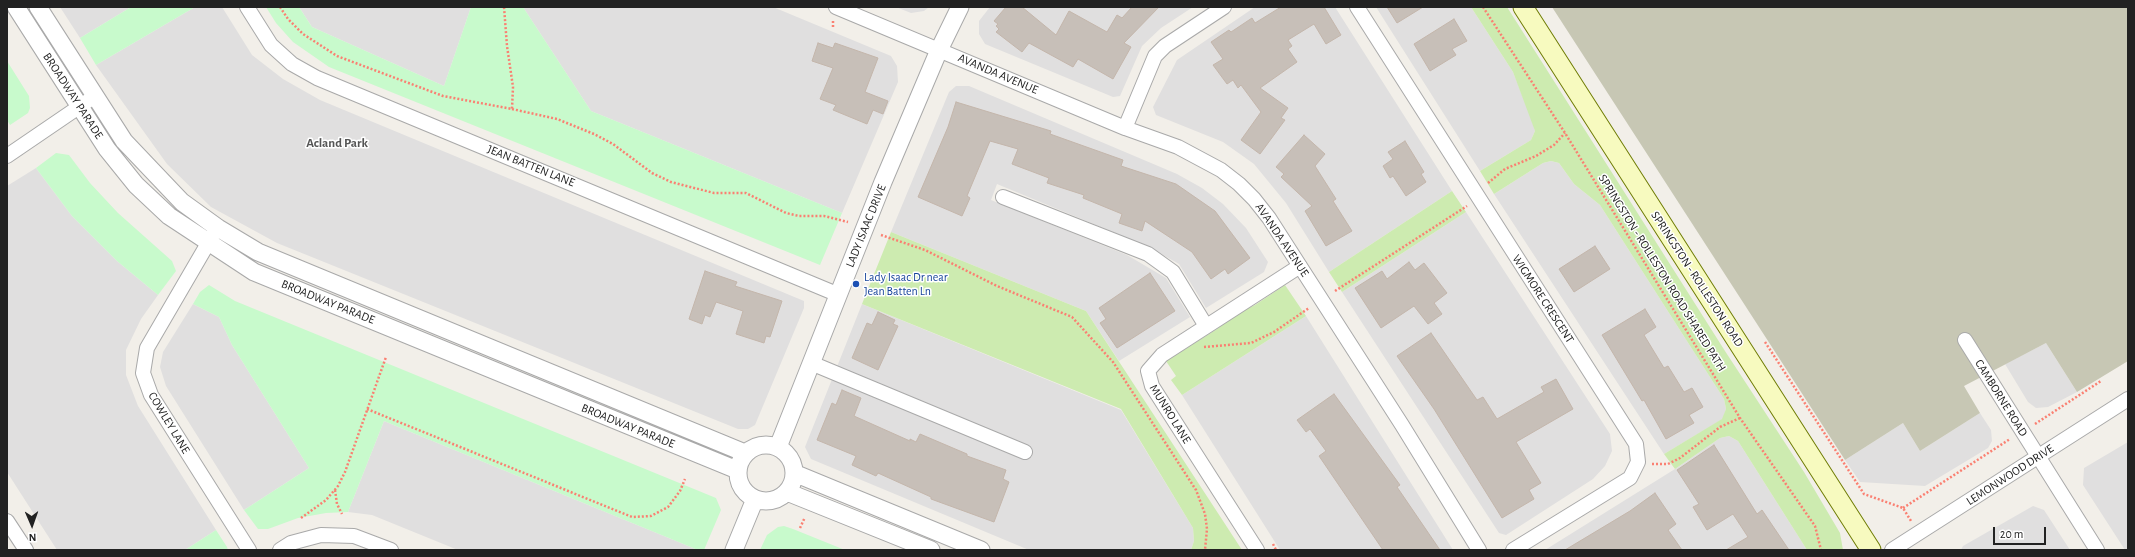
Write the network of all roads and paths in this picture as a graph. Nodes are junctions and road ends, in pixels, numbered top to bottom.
1 (16, 7) edge
2 (38, 7) edge
3 (247, 7) edge
4 (280, 7) edge
5 (504, 7) edge
6 (836, 7) edge
7 (960, 7) edge
8 (1224, 7) edge
9 (1356, 7) edge
10 (1483, 7) edge
11 (1522, 7) edge
12 (940, 50) junction
13 (95, 96) junction
14 (80, 106) junction
15 (512, 109) junction
16 (1126, 128) junction
17 (7, 156) edge
18 (1003, 197) dead end
19 (218, 228) junction
20 (865, 229) junction
21 (209, 242) junction
22 (1300, 266) junction
23 (839, 295) junction
24 (1206, 326) junction
25 (1965, 340) dead end
26 (1765, 342) dead end
27 (386, 357) dead end
28 (811, 363) junction
29 (2102, 381) dead end
30 (2128, 399) edge
31 (367, 409) junction
32 (1740, 418) junction
33 (2022, 432) junction
34 (778, 447) junction
35 (1025, 452) dead end
36 (745, 453) junction
37 (2038, 457) junction
38 (1638, 462) junction
39 (737, 470) junction
40 (794, 473) junction
41 (685, 479) dead end
42 (335, 490) junction
43 (787, 492) junction
44 (755, 499) junction
45 (1903, 508) junction
46 (342, 514) dead end
47 (301, 518) dead end
48 (7, 521) edge
49 (1919, 533) junction
50 (26, 550) edge
51 (248, 550) edge
52 (280, 550) edge
53 (390, 550) edge
54 (734, 550) edge
55 (931, 550) edge
56 (981, 550) edge
57 (1205, 550) edge
58 (1258, 550) edge
59 (1479, 550) edge
60 (1513, 550) edge
61 (1822, 550) edge
62 (1871, 550) edge
63 (1892, 550) edge
64 (2097, 550) edge

1 - 14 street, BROADWAY PARADE
2 - 13 street, BROADWAY PARADE
3 - 23 street, JEAN BATTEN LANE
4 - 15 path
5 - 15 path
6 - 12 street, AVANDA AVENUE
7 - 12 street, LADY ISAAC DRIVE
8 - 16 street
9 - 38 street, WIGMORE CRESCENT
10 - 32 path, SPRINGSTON - ROLLESTON ROAD SHARED PATH
11 - 62 main road, SPRINGSTON - ROLLESTON ROAD
12 - 16 street, AVANDA AVENUE
12 - 20 street, LADY ISAAC DRIVE
13 - 14 street
13 - 19 street, BROADWAY PARADE
14 - 17 street
14 - 21 street, BROADWAY PARADE
15 - 20 path
16 - 22 street, AVANDA AVENUE
18 - 24 street
19 - 21 street, COWLEY LANE
19 - 36 street, BROADWAY PARADE
20 - 23 street, LADY ISAAC DRIVE
20 - 57 path
21 - 39 street, BROADWAY PARADE
21 - 51 street, COWLEY LANE
22 - 24 street, MUNRO LANE
22 - 59 street, AVANDA AVENUE
23 - 28 street, LADY ISAAC DRIVE
24 - 58 street, MUNRO LANE
25 - 33 street, CAMBORNE ROAD
26 - 45 path
27 - 31 path
28 - 34 street, LADY ISAAC DRIVE
28 - 35 street
29 - 33 path
30 - 37 street, LEMONWOOD DRIVE
31 - 41 path
31 - 42 path
32 - 38 path
32 - 61 path, SPRINGSTON - ROLLESTON ROAD SHARED PATH
33 - 37 street, CAMBORNE ROAD
33 - 45 path
34 - 36 street
34 - 40 street
36 - 39 street
37 - 49 street, LEMONWOOD DRIVE
37 - 64 street, CAMBORNE ROAD
38 - 60 street
39 - 44 street
40 - 43 street
40 - 56 street
42 - 46 path
42 - 47 path
43 - 44 street
43 - 55 street
44 - 54 street
45 - 49 path
48 - 50 street
49 - 63 street, LEMONWOOD DRIVE
52 - 53 street

